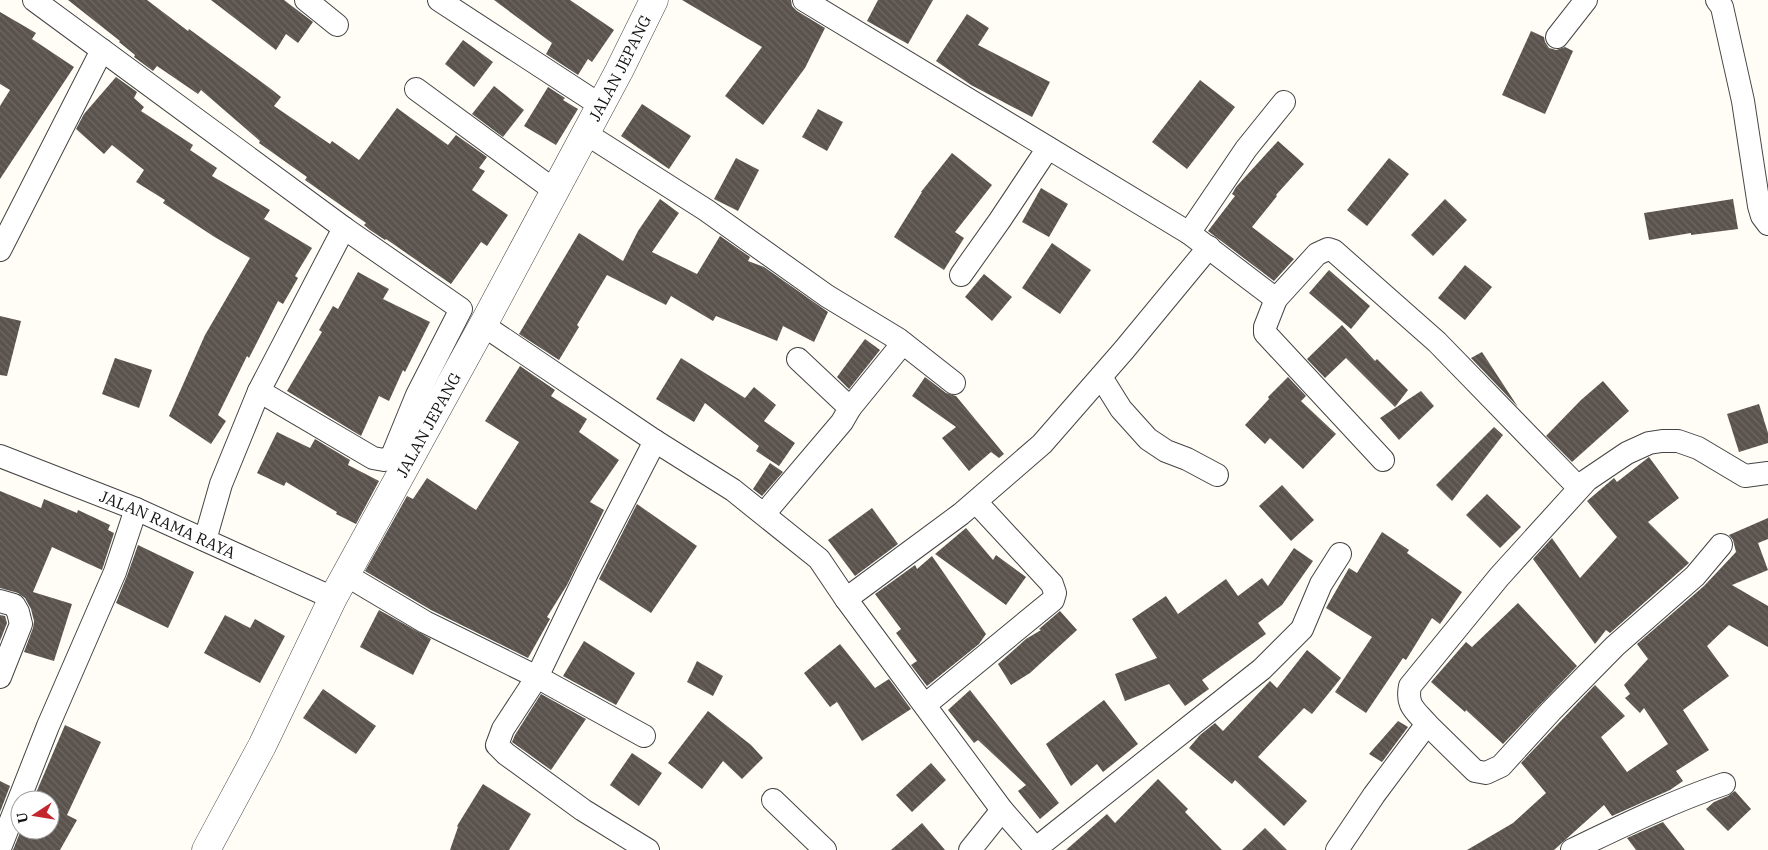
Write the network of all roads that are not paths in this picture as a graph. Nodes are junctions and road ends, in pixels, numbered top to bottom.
1 (34, 0) edge
2 (306, 0) edge
3 (439, 0) edge
4 (654, 0) edge
5 (804, 0) edge
6 (1586, 0) edge
7 (1717, 0) edge
8 (337, 25) dead end
9 (1558, 37) dead end
10 (102, 50) junction
11 (416, 89) dead end
12 (1284, 102) dead end
13 (600, 104) junction
14 (585, 133) junction
15 (1048, 148) junction
16 (554, 190) junction
17 (1768, 224) edge
18 (344, 228) junction
19 (1189, 233) junction
20 (1209, 247) junction
21 (0, 250) edge
22 (960, 275) dead end
23 (1276, 299) junction
24 (483, 326) junction
25 (903, 343) junction
26 (798, 359) dead end
27 (1101, 377) junction
28 (954, 383) dead end
29 (259, 391) junction
30 (850, 408) junction
31 (655, 441) junction
32 (0, 456) edge
33 (1383, 460) dead end
34 (1768, 473) edge
35 (1216, 475) dead end
36 (1579, 488) junction
37 (976, 502) junction
38 (136, 509) junction
39 (764, 514) junction
40 (195, 535) junction
41 (1721, 544) dead end
42 (1340, 554) dead end
43 (346, 575) junction
44 (333, 598) junction
45 (846, 598) junction
46 (0, 601) edge
47 (0, 677) edge
48 (537, 677) junction
49 (925, 705) junction
50 (1427, 724) junction
51 (644, 736) dead end
52 (1724, 784) dead end
53 (773, 800) dead end
54 (1002, 810) junction
55 (0, 848) edge
56 (1036, 849) edge
57 (206, 850) edge
58 (648, 850) edge
59 (825, 850) edge
60 (970, 850) edge
61 (1337, 850) edge
62 (1572, 850) edge

1 - 10 street
2 - 8 street
3 - 13 street
4 - 13 street, JALAN JEPANG
5 - 15 street
6 - 9 street
7 - 17 street
10 - 18 street
10 - 21 street
11 - 16 street
12 - 19 street
13 - 14 street, JALAN JEPANG
14 - 16 street, JALAN JEPANG
14 - 25 street
15 - 19 street
15 - 22 street
16 - 24 street, JALAN JEPANG
18 - 29 street
18 - 29 street
19 - 20 street
20 - 23 street
20 - 27 street
23 - 33 street
23 - 36 street
24 - 31 street
24 - 43 street, JALAN JEPANG
25 - 28 street
25 - 30 street
26 - 30 street
27 - 35 street
27 - 37 street
29 - 40 street
30 - 39 street
31 - 39 street
31 - 48 street
32 - 38 street, JALAN RAMA RAYA
34 - 36 street
36 - 50 street
37 - 45 street
37 - 49 street
38 - 40 street, JALAN RAMA RAYA
38 - 55 street
39 - 45 street
40 - 44 street, JALAN RAMA RAYA
41 - 50 street
42 - 56 street
43 - 44 street, JALAN JEPANG
43 - 48 street
44 - 57 street, JALAN JEPANG
45 - 49 street
46 - 47 street
48 - 51 street
48 - 58 street
49 - 54 street
50 - 61 street
52 - 62 street
53 - 59 street
54 - 56 street
54 - 60 street

